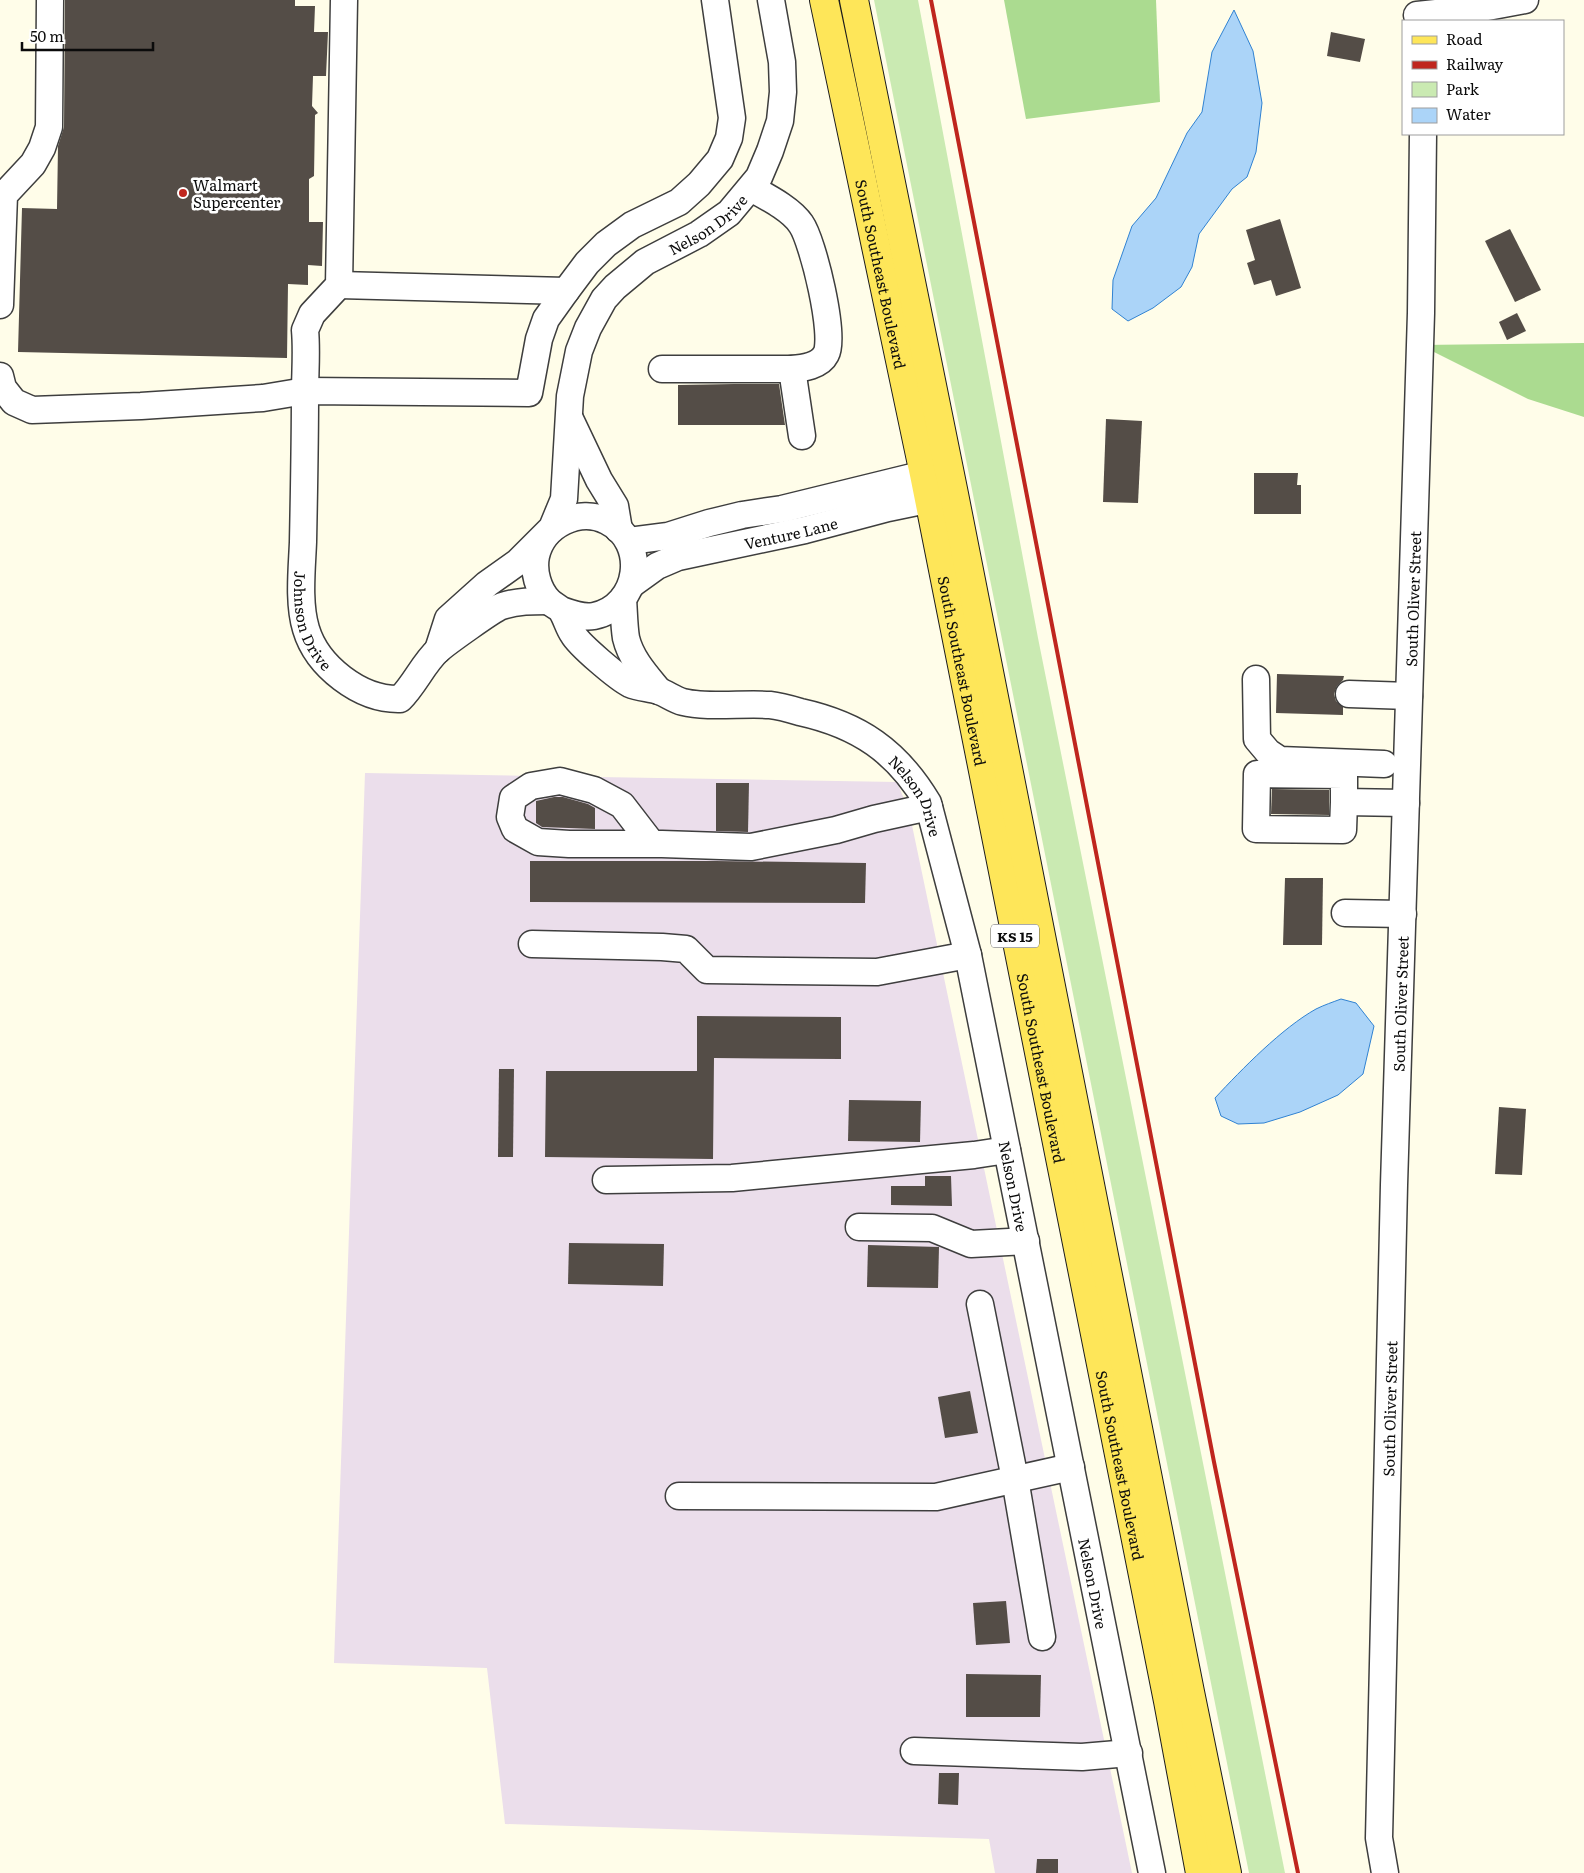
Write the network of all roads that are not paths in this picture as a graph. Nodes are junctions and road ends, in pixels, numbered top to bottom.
1 (50, 0) edge
2 (344, 0) edge
3 (715, 0) edge
4 (771, 0) edge
5 (824, 0) edge
6 (854, 0) edge
7 (1525, 0) edge
8 (1417, 12) edge
9 (1423, 135) edge
10 (751, 188) junction
11 (339, 285) junction
12 (566, 291) junction
13 (0, 305) edge
14 (662, 369) dead end
15 (792, 369) junction
16 (0, 376) edge
17 (305, 391) junction
18 (570, 419) junction
19 (802, 436) dead end
20 (939, 484) junction
21 (552, 528) junction
22 (624, 535) junction
23 (628, 592) junction
24 (555, 605) junction
25 (438, 650) junction
26 (1256, 679) dead end
27 (659, 691) junction
28 (1349, 694) dead end
29 (1410, 696) junction
30 (1396, 763) junction
31 (1344, 775) junction
32 (1344, 802) junction
33 (1406, 803) junction
34 (930, 807) junction
35 (652, 844) junction
36 (1345, 913) dead end
37 (1403, 914) junction
38 (532, 944) dead end
39 (968, 956) junction
40 (1007, 1150) junction
41 (606, 1180) dead end
42 (859, 1227) dead end
43 (1026, 1241) junction
44 (980, 1304) dead end
45 (1071, 1467) junction
46 (1016, 1480) junction
47 (679, 1496) dead end
48 (1042, 1638) dead end
49 (914, 1751) dead end
50 (1129, 1753) junction
51 (1152, 1873) edge
52 (1200, 1873) edge
53 (1227, 1873) edge
54 (1385, 1873) edge

1 - 13 street
2 - 11 street
3 - 12 street
4 - 10 street, Nelson Drive
5 - 20 main road, South Southeast Boulevard / KS 15
6 - 20 main road, South Southeast Boulevard / KS 15
7 - 8 street
9 - 29 street, South Oliver Street
10 - 15 street
10 - 18 street, Nelson Drive
11 - 12 street
11 - 17 street
12 - 17 street
14 - 15 street
15 - 19 street
16 - 17 street
17 - 25 street, Johnson Drive
18 - 21 street, Nelson Drive
18 - 22 street, Nelson Drive
20 - 22 street, Venture Lane
20 - 23 street, Venture Lane
20 - 52 main road, South Southeast Boulevard / KS 15
20 - 53 main road, South Southeast Boulevard / KS 15
21 - 22 street
21 - 24 street
21 - 25 street
22 - 23 street
23 - 24 street
23 - 27 street, Nelson Drive
24 - 25 street
24 - 27 street, Nelson Drive
26 - 30 street
27 - 34 street, Nelson Drive
28 - 29 street
29 - 30 street, South Oliver Street
30 - 31 street
30 - 33 street, South Oliver Street
31 - 32 street
31 - 32 street
32 - 33 street
33 - 37 street, South Oliver Street
34 - 35 street
34 - 39 street, Nelson Drive
35 - 35 street
36 - 37 street
37 - 54 street, South Oliver Street
38 - 39 street
39 - 40 street, Nelson Drive
40 - 41 street
40 - 43 street, Nelson Drive
42 - 43 street
43 - 45 street, Nelson Drive
44 - 46 street
45 - 46 street
45 - 50 street, Nelson Drive
46 - 47 street
46 - 48 street
49 - 50 street
50 - 51 street, Nelson Drive

